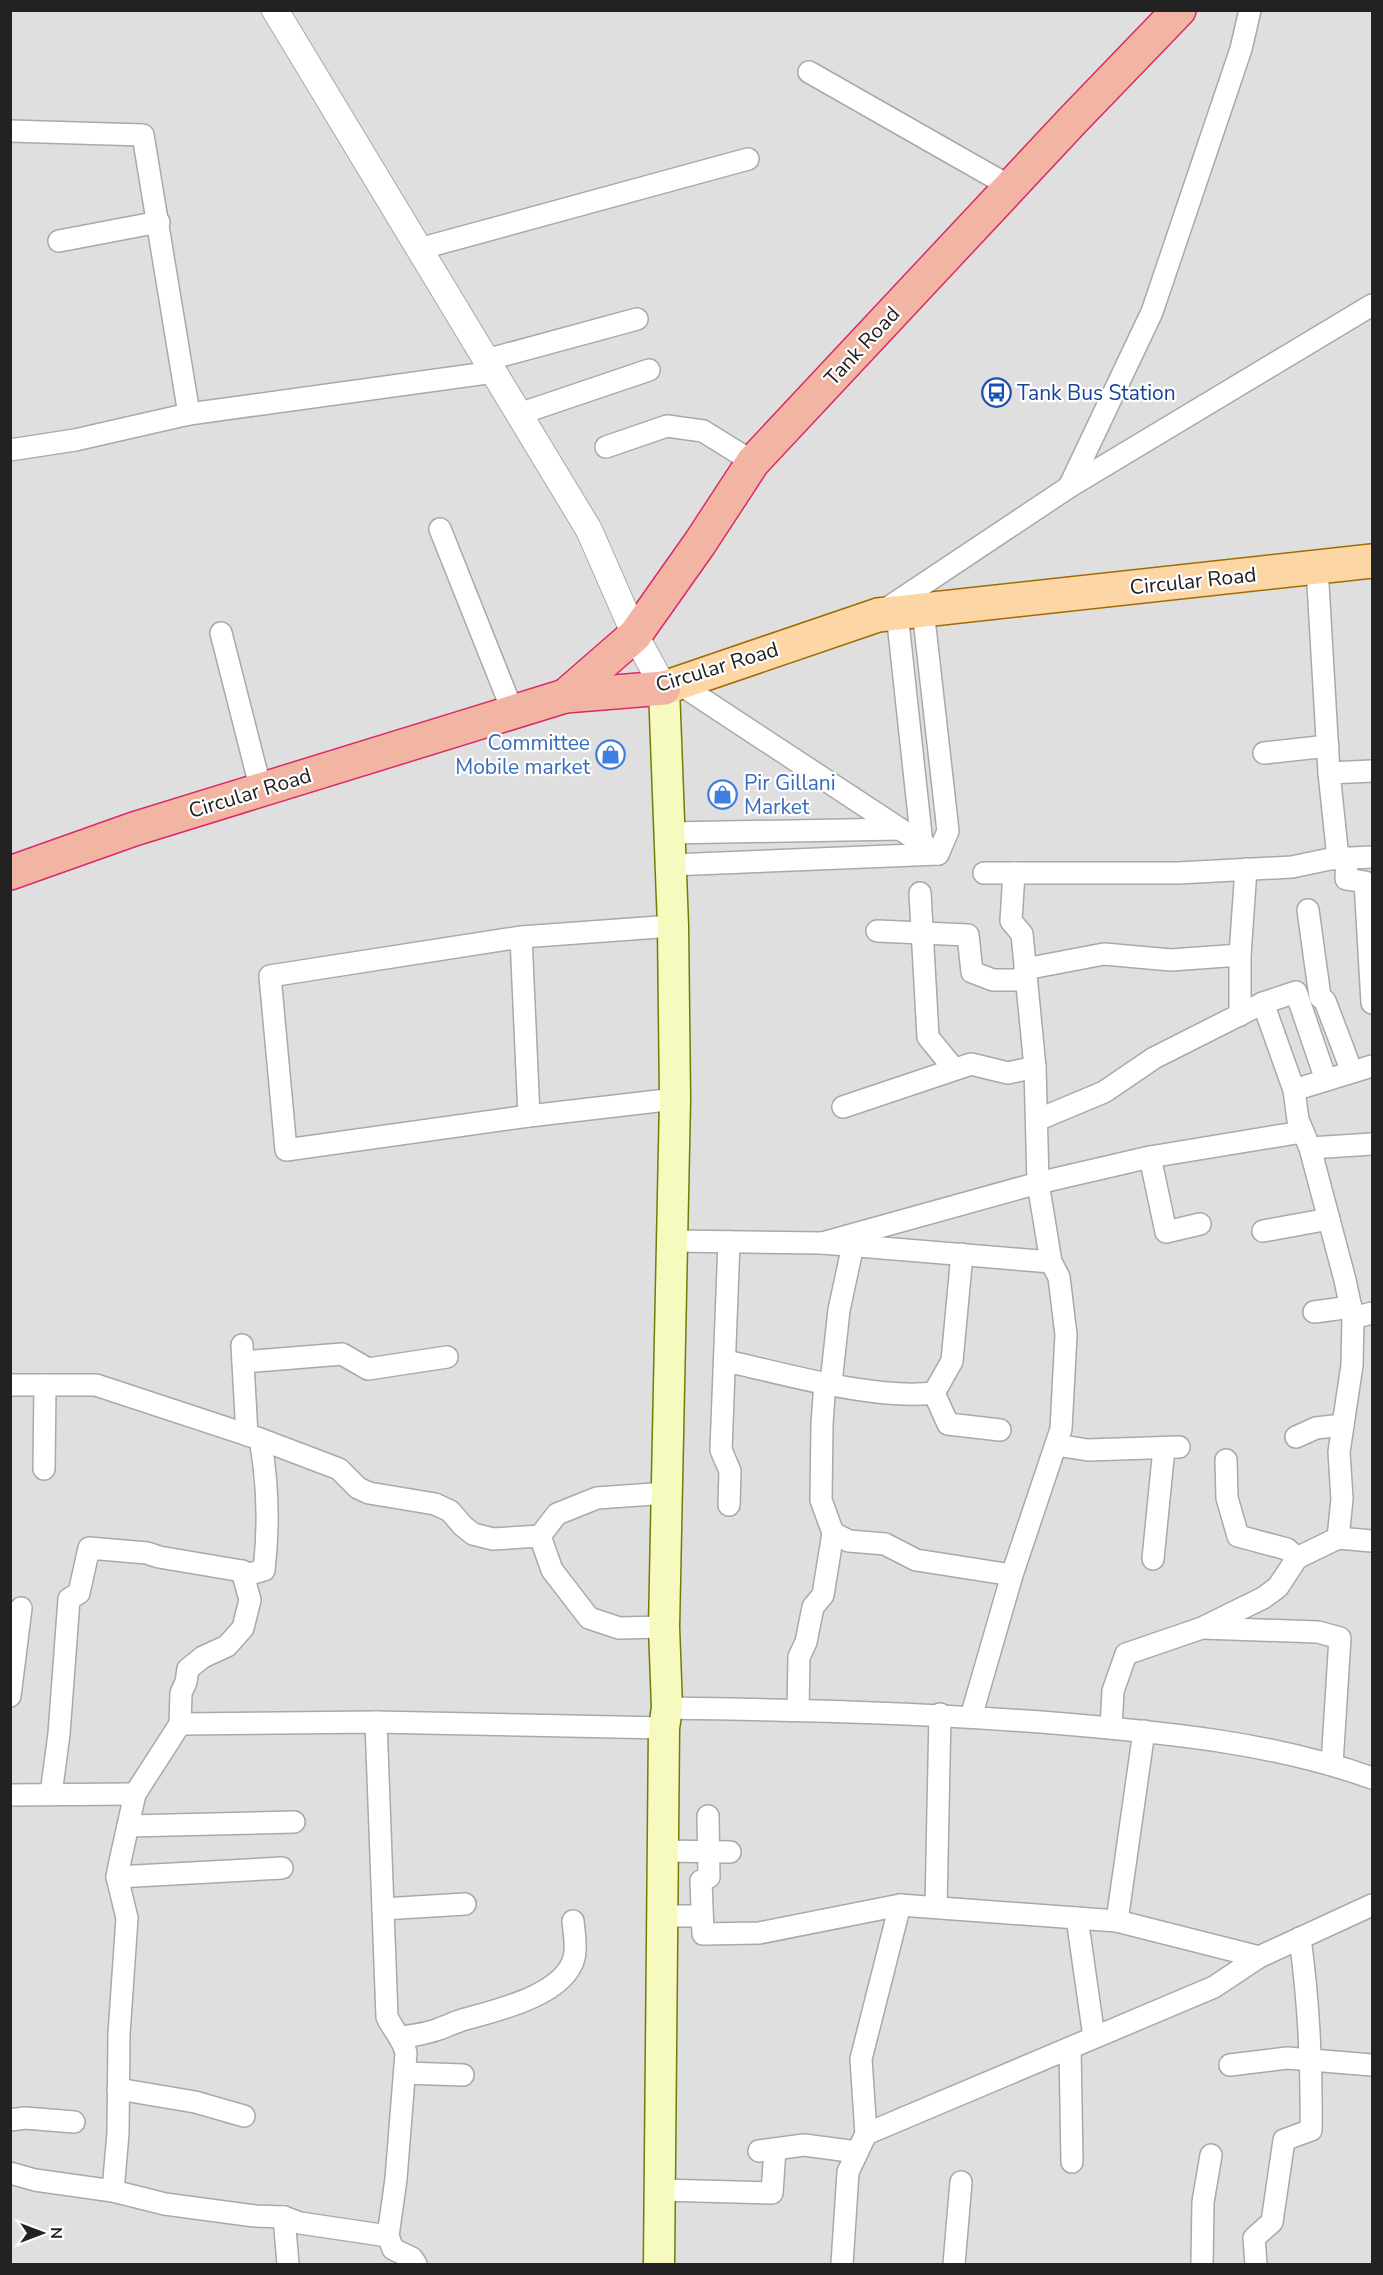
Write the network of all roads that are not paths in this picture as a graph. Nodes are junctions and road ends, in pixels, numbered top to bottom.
1 (275, 10) edge
2 (1179, 10) edge
3 (1250, 10) edge
4 (809, 72) dead end
5 (10, 131) edge
6 (748, 159) dead end
7 (1011, 187) junction
8 (159, 222) junction
9 (59, 241) dead end
10 (419, 249) junction
11 (1372, 306) edge
12 (637, 319) dead end
13 (490, 366) junction
14 (649, 370) dead end
15 (189, 414) junction
16 (519, 414) junction
17 (606, 447) dead end
18 (10, 450) edge
19 (753, 462) junction
20 (1069, 487) junction
21 (440, 529) dead end
22 (1372, 561) edge
23 (1317, 567) junction
24 (899, 613) junction
25 (221, 633) dead end
26 (635, 635) junction
27 (671, 685) junction
28 (565, 696) junction
29 (513, 712) junction
30 (1328, 746) junction
31 (1264, 753) dead end
32 (1372, 771) edge
33 (1329, 773) junction
34 (261, 790) junction
35 (900, 829) junction
36 (669, 833) junction
37 (930, 849) junction
38 (1372, 857) edge
39 (1342, 858) junction
40 (670, 865) junction
41 (1246, 869) junction
42 (10, 873) edge
43 (984, 873) dead end
44 (1014, 873) junction
45 (920, 893) dead end
46 (1308, 910) dead end
47 (673, 926) junction
48 (877, 931) dead end
49 (922, 931) junction
50 (521, 938) junction
51 (1240, 955) junction
52 (1026, 975) junction
53 (1263, 1003) junction
54 (1372, 1003) edge
55 (1240, 1015) junction
56 (1372, 1066) edge
57 (1035, 1067) junction
58 (954, 1069) junction
59 (1352, 1072) junction
60 (1326, 1080) junction
61 (1294, 1090) junction
62 (675, 1099) junction
63 (843, 1107) dead end
64 (529, 1116) junction
65 (1037, 1120) junction
66 (1306, 1140) junction
67 (1372, 1144) edge
68 (1150, 1157) junction
69 (1038, 1183) junction
70 (1329, 1219) junction
71 (1200, 1224) dead end
72 (1263, 1231) dead end
73 (673, 1241) junction
74 (729, 1242) junction
75 (822, 1243) junction
76 (853, 1245) junction
77 (962, 1254) junction
78 (1051, 1262) junction
79 (1314, 1312) dead end
80 (1359, 1313) edge
81 (447, 1357) dead end
82 (726, 1360) junction
83 (828, 1383) junction
84 (10, 1385) edge
85 (45, 1385) junction
86 (934, 1393) junction
87 (1343, 1425) junction
88 (1000, 1430) dead end
89 (254, 1437) junction
90 (1296, 1437) dead end
91 (1056, 1445) junction
92 (1226, 1460) dead end
93 (44, 1469) dead end
94 (667, 1493) junction
95 (729, 1504) dead end
96 (833, 1533) junction
97 (540, 1536) junction
98 (1338, 1538) junction
99 (1372, 1541) edge
100 (1297, 1558) junction
101 (1153, 1559) dead end
102 (242, 1571) junction
103 (1012, 1575) junction
104 (21, 1608) dead end
105 (664, 1627) junction
106 (1202, 1628) junction
107 (13, 1652) edge
108 (10, 1696) edge
109 (798, 1710) junction
110 (940, 1714) junction
111 (971, 1716) junction
112 (666, 1718) junction
113 (376, 1722) junction
114 (180, 1724) junction
115 (1111, 1728) junction
116 (1144, 1731) junction
117 (1332, 1764) junction
118 (1372, 1778) edge
119 (51, 1794) junction
120 (135, 1794) junction
121 (10, 1795) edge
122 (708, 1816) dead end
123 (294, 1822) dead end
124 (128, 1826) junction
125 (662, 1851) junction
126 (708, 1852) junction
127 (730, 1852) dead end
128 (282, 1868) dead end
129 (117, 1877) junction
130 (465, 1904) dead end
131 (900, 1905) junction
132 (1372, 1905) edge
133 (936, 1907) junction
134 (383, 1910) junction
135 (702, 1916) junction
136 (662, 1917) junction
137 (1077, 1918) junction
138 (573, 1921) dead end
139 (1117, 1921) junction
140 (1300, 1938) junction
141 (1259, 1958) junction
142 (1094, 2037) junction
143 (400, 2038) junction
144 (1070, 2048) junction
145 (1312, 2059) junction
146 (1230, 2065) dead end
147 (1372, 2065) edge
148 (405, 2073) junction
149 (463, 2074) dead end
150 (118, 2090) junction
151 (244, 2116) dead end
152 (10, 2120) edge
153 (74, 2122) dead end
154 (862, 2143) junction
155 (1211, 2155) dead end
156 (1072, 2162) dead end
157 (10, 2173) edge
158 (961, 2182) dead end
159 (660, 2190) junction
160 (113, 2191) junction
161 (284, 2217) junction
162 (388, 2236) junction
163 (288, 2265) edge
164 (416, 2265) edge
165 (659, 2265) edge
166 (843, 2265) edge
167 (954, 2265) edge
168 (1202, 2265) edge
169 (1256, 2265) edge

1 - 10 street
2 - 7 highway, Tank Road
3 - 20 street
4 - 7 street
5 - 8 street
6 - 10 street
7 - 19 highway, Tank Road
8 - 9 street
8 - 15 street
10 - 13 street
11 - 20 street
12 - 13 street
13 - 15 street
13 - 16 street
14 - 16 street
15 - 18 street
16 - 26 street
17 - 19 street
19 - 26 highway, Tank Road
20 - 24 street
21 - 29 street
22 - 23 main road, Circular Road
23 - 24 main road, Circular Road
23 - 30 street
24 - 27 main road, Circular Road
24 - 37 street
25 - 34 street
26 - 27 street
26 - 28 highway, Tank Road
27 - 28 highway, Circular Road
27 - 35 street
27 - 36 main road
28 - 29 highway, Circular Road
29 - 34 highway, Circular Road
30 - 31 street
30 - 33 street
32 - 33 street
33 - 39 street
34 - 42 highway, Circular Road
35 - 36 street
35 - 37 street
36 - 40 main road
37 - 40 street
38 - 39 street
39 - 41 street
39 - 54 street
40 - 47 main road
41 - 44 street
41 - 51 street
43 - 44 street
44 - 52 street
45 - 49 street
46 - 59 street
47 - 50 street
47 - 62 main road
48 - 49 street
49 - 52 street
49 - 58 street
50 - 64 street
50 - 64 street
51 - 52 street
51 - 55 street
52 - 57 street
53 - 55 street
53 - 60 street
53 - 61 street
55 - 65 street
56 - 59 street
57 - 58 street
57 - 65 street
58 - 63 street
59 - 60 street
60 - 61 street
61 - 66 street
62 - 64 street
62 - 73 main road
65 - 69 street
66 - 67 street
66 - 68 street
66 - 70 street
68 - 69 street
68 - 71 street
69 - 75 street
69 - 78 street
70 - 72 street
70 - 80 street
73 - 74 street
73 - 94 main road
74 - 75 street
74 - 82 street
75 - 76 street
76 - 77 street
76 - 83 street
77 - 78 street
77 - 86 street
78 - 91 street
79 - 80 street
80 - 87 street
81 - 89 street
82 - 83 street
82 - 95 street
83 - 86 street
83 - 96 street
84 - 85 street
85 - 89 street
85 - 93 street
86 - 88 street
87 - 90 street
87 - 98 street
89 - 97 street
89 - 102 street
91 - 101 street
91 - 103 street
92 - 100 street
94 - 97 street
94 - 105 main road
96 - 103 street
96 - 109 street
97 - 105 street
98 - 99 street
98 - 100 street
100 - 106 street
102 - 114 street
102 - 119 street
103 - 111 street
104 - 107 street
105 - 112 main road
106 - 115 street
106 - 117 street
107 - 108 street
109 - 110 street
109 - 112 street
110 - 111 street
110 - 133 street
111 - 115 street
112 - 113 street
112 - 125 main road
113 - 114 street
113 - 134 street
114 - 120 street
115 - 116 street
116 - 117 street
116 - 139 street
117 - 118 street
119 - 120 street
119 - 121 street
120 - 124 street
122 - 126 street
123 - 124 street
124 - 129 street
125 - 126 street
125 - 136 main road
126 - 127 street
126 - 135 street
128 - 129 street
129 - 150 street
130 - 134 street
131 - 133 street
131 - 135 street
131 - 154 street
132 - 140 street
133 - 137 street
134 - 143 street
135 - 136 street
136 - 159 main road
137 - 139 street
137 - 142 street
138 - 143 street
139 - 141 street
140 - 141 street
140 - 145 street
141 - 142 street
142 - 144 street
143 - 148 street
144 - 154 street
144 - 156 street
145 - 146 street
145 - 147 street
145 - 169 street
148 - 149 street
148 - 162 street
150 - 151 street
150 - 160 street
152 - 153 street
154 - 159 street
154 - 166 street
155 - 168 street
157 - 160 street
158 - 167 street
159 - 165 main road
160 - 161 street
161 - 162 street
161 - 163 street
162 - 164 street

